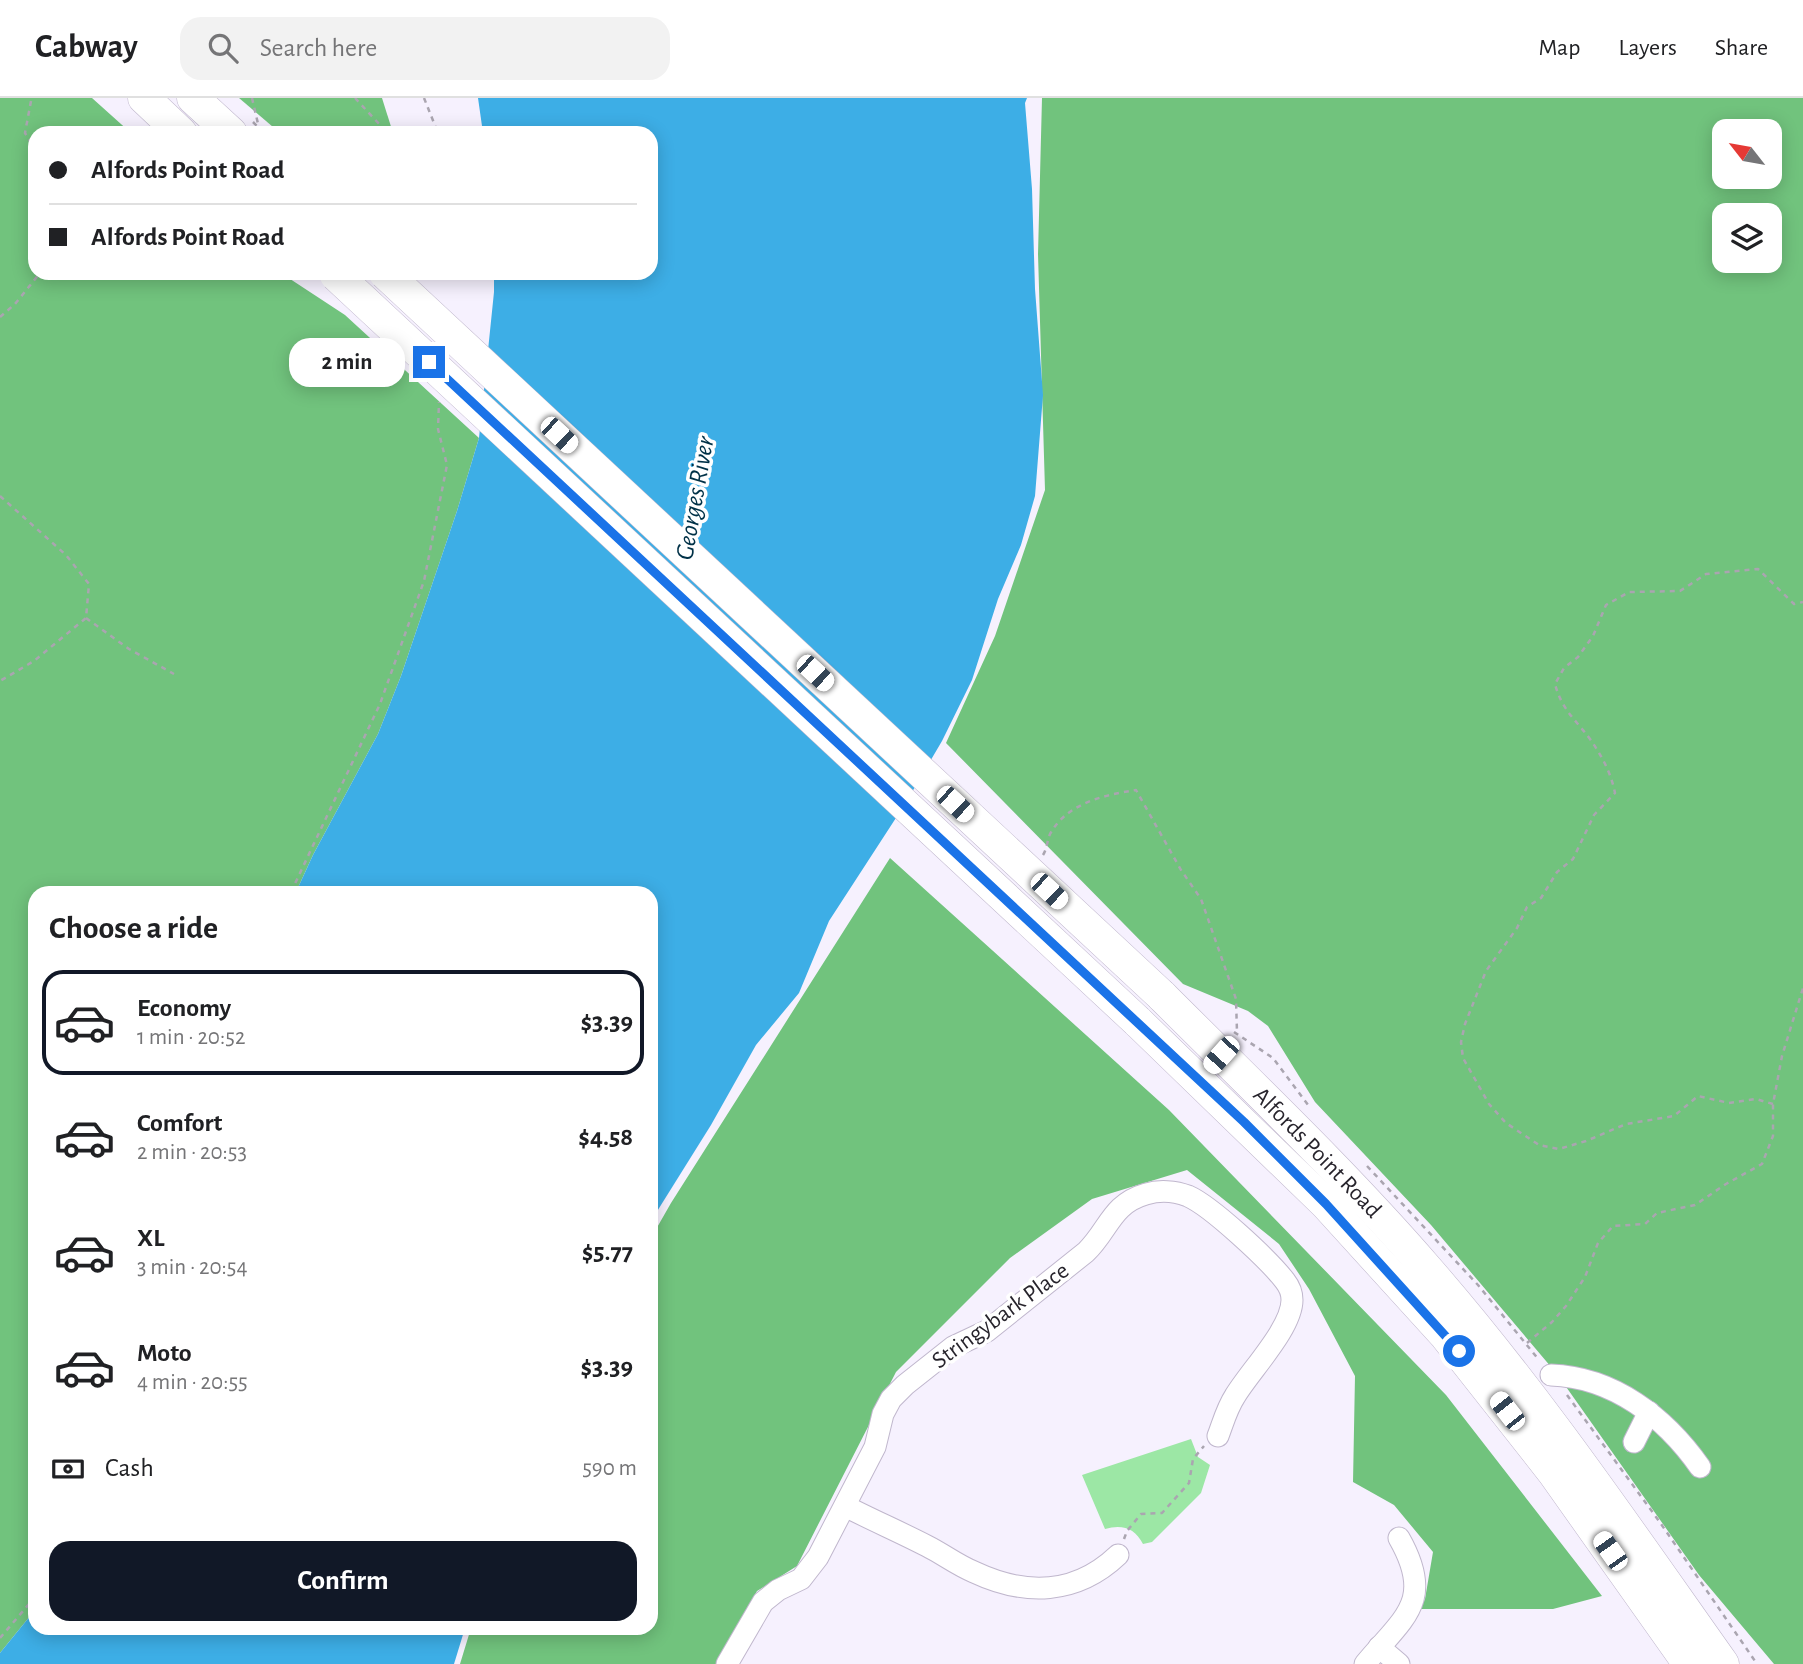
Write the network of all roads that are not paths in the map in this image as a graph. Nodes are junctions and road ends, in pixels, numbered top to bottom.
1 (144, 98) edge
2 (193, 98) edge
3 (174, 126) edge
4 (223, 126) edge
5 (341, 280) edge
6 (393, 280) edge
7 (1221, 1055) junction
8 (1198, 1079) junction
9 (1551, 1375) dead end
10 (1649, 1412) junction
11 (1218, 1436) road end
12 (1634, 1442) dead end
13 (1700, 1467) dead end
14 (845, 1506) junction
15 (1399, 1538) dead end
16 (1118, 1555) road end
17 (1379, 1647) junction
18 (726, 1664) edge
19 (1364, 1664) edge
20 (1399, 1664) edge
21 (1689, 1664) edge
22 (1723, 1664) edge

1 - 3 highway
2 - 4 highway
5 - 8 highway, Alfords Point Road, bridge
6 - 7 highway, Alfords Point Road, bridge
7 - 8 street
7 - 22 highway, Alfords Point Road
8 - 21 highway, Alfords Point Road
9 - 10 street
10 - 12 street
10 - 13 street
11 - 14 street, Stringybark Place
14 - 16 street
14 - 18 street, Stringybark Place
15 - 17 street
17 - 19 street
17 - 20 street

